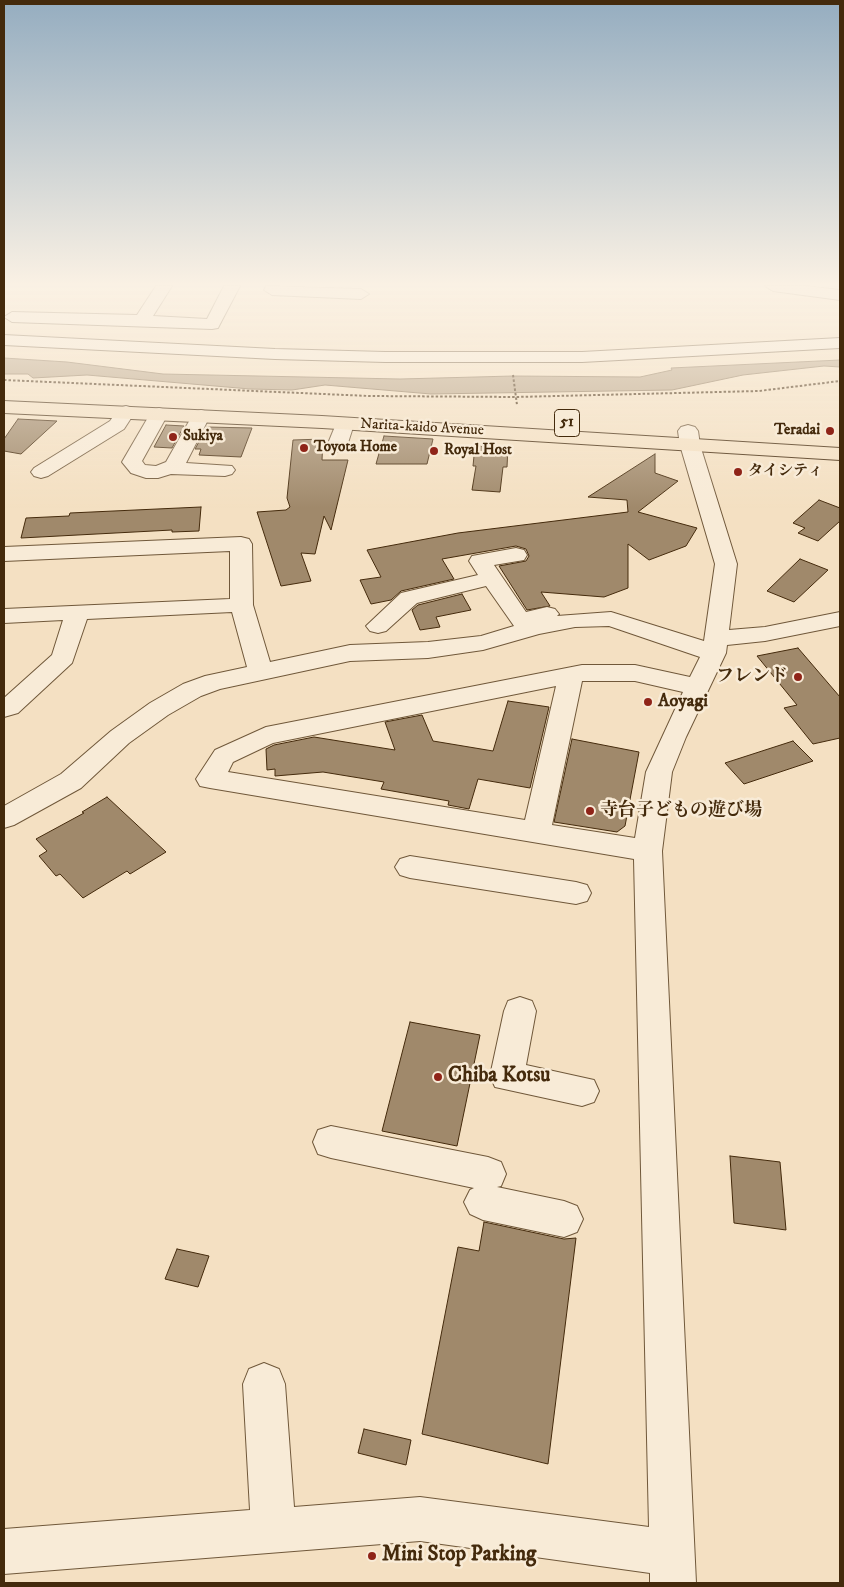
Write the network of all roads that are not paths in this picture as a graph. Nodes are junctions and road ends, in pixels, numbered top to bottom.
1 (4, 396) edge
2 (4, 407) edge
3 (126, 412) junction
4 (159, 414) junction
5 (201, 416) junction
6 (345, 424) junction
7 (689, 438) junction
8 (840, 440) edge
9 (337, 446) dead end
10 (840, 454) edge
11 (171, 468) junction
12 (225, 470) dead end
13 (41, 472) dead end
14 (4, 554) edge
15 (516, 554) dead end
16 (492, 578) junction
17 (241, 605) junction
18 (77, 612) junction
19 (552, 612) dead end
20 (4, 616) edge
21 (840, 619) edge
22 (378, 626) dead end
23 (715, 646) junction
24 (262, 672) junction
25 (571, 675) junction
26 (697, 686) junction
27 (4, 709) edge
28 (4, 818) edge
29 (536, 833) junction
30 (648, 851) junction
31 (410, 867) dead end
32 (576, 894) dead end
33 (520, 1011) dead end
34 (582, 1091) dead end
35 (331, 1142) dead end
36 (564, 1219) dead end
37 (264, 1384) dead end
38 (273, 1530) junction
39 (4, 1552) edge
40 (672, 1568) edge

1 - 7 highway, Narita-kaido Avenue / 51
2 - 3 highway, Narita-kaido Avenue / 51
3 - 4 highway, Narita-kaido Avenue / 51
3 - 13 street
4 - 5 highway, Narita-kaido Avenue / 51
4 - 11 street
5 - 6 highway, Narita-kaido Avenue / 51
5 - 11 street
6 - 7 highway, Narita-kaido Avenue / 51
6 - 9 street
7 - 8 highway, Narita-kaido Avenue / 51
7 - 10 highway, Narita-kaido Avenue / 51
7 - 23 street
11 - 12 street
14 - 17 street
15 - 16 street
16 - 19 street
16 - 22 street
17 - 18 street
17 - 24 street
18 - 20 street
18 - 27 street
21 - 23 street
23 - 24 street
23 - 26 street
24 - 28 street
25 - 26 street
25 - 29 street
25 - 29 street
26 - 30 street
29 - 30 street
30 - 40 street
31 - 32 street
33 - 34 street
35 - 36 street
37 - 38 street
38 - 39 street
38 - 40 street

